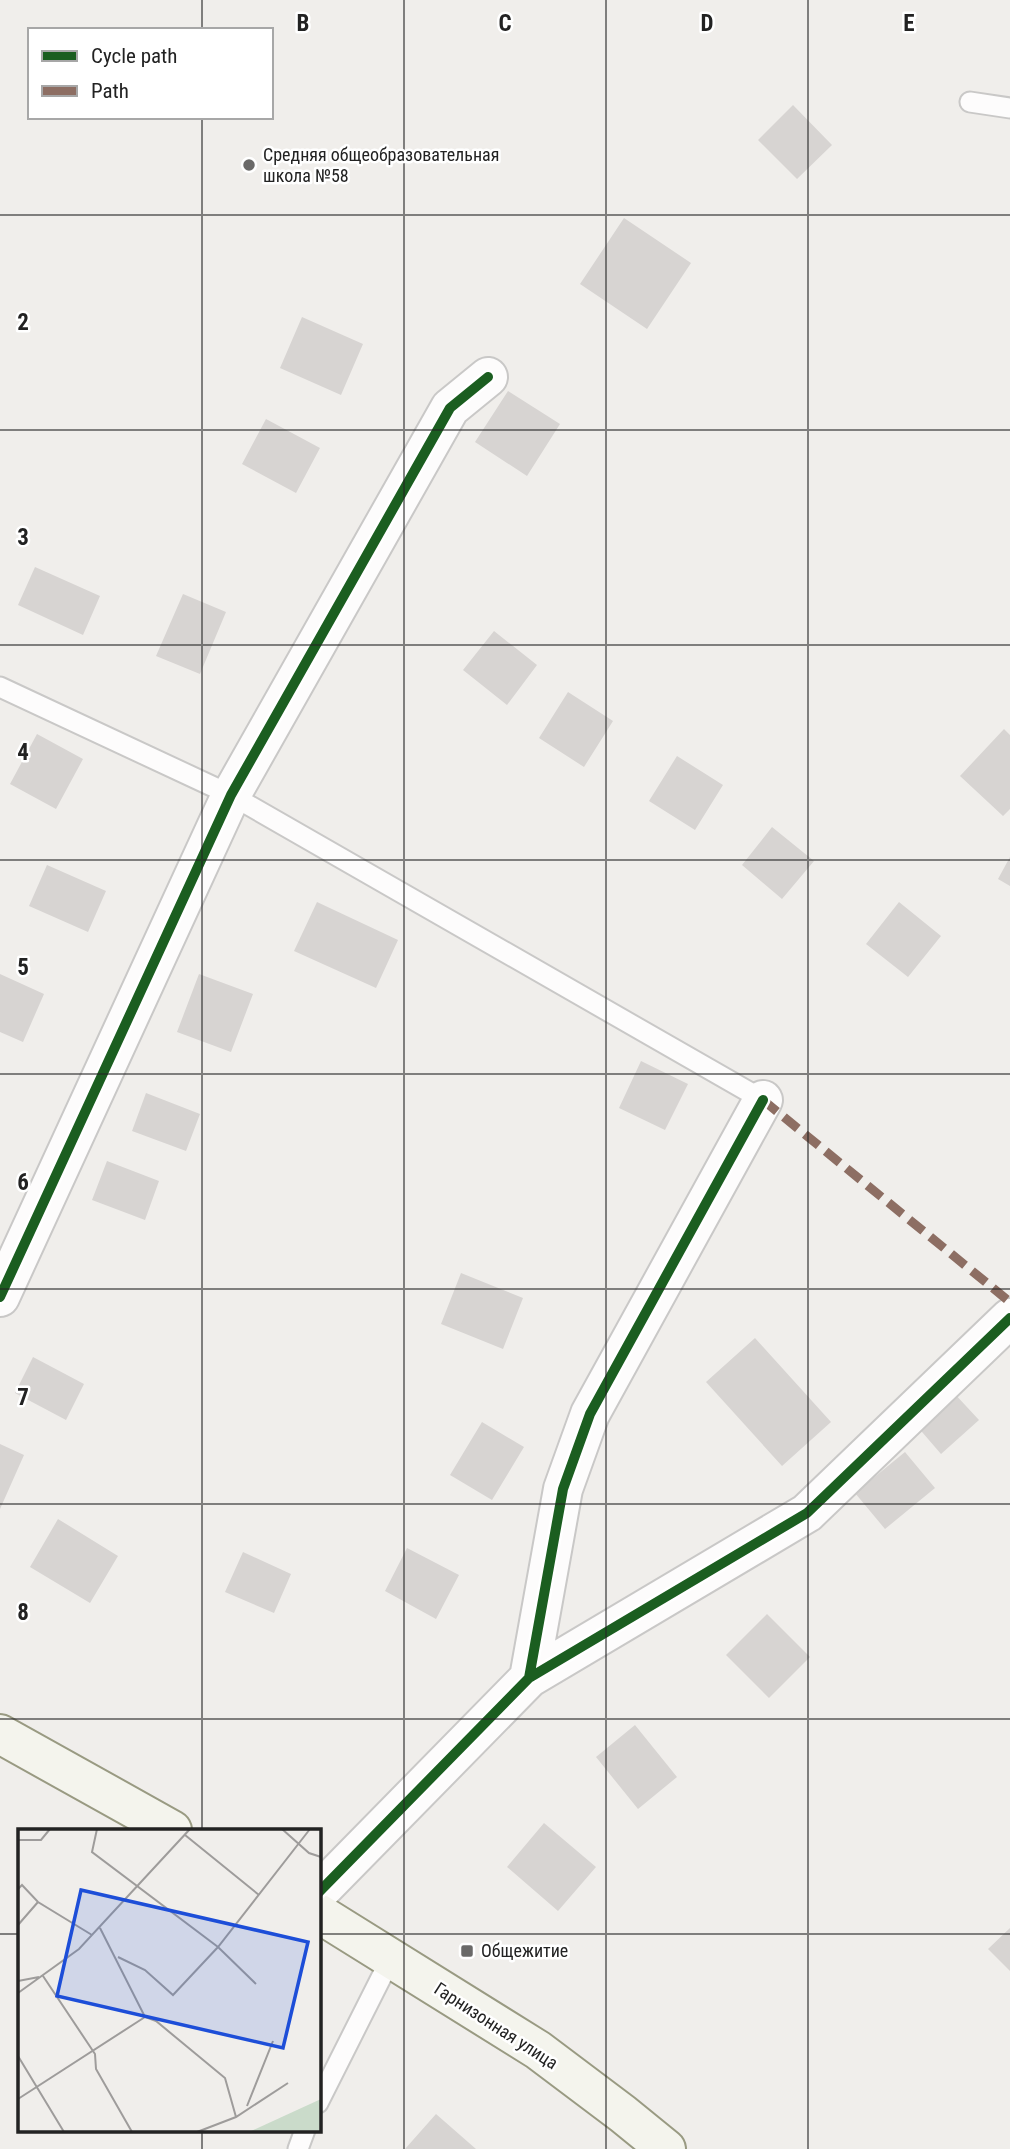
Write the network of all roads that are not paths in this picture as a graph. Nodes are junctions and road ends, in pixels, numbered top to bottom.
1 (970, 102) dead end
2 (1010, 108) edge
3 (488, 377) dead end
4 (0, 687) edge
5 (231, 795) junction
6 (763, 1100) joint
7 (0, 1297) edge
8 (1010, 1318) edge
9 (529, 1678) junction
10 (0, 1734) edge
11 (170, 1829) edge
12 (320, 1891) edge
13 (320, 1914) edge
14 (391, 1958) junction
15 (320, 2099) edge
16 (304, 2132) edge
17 (299, 2149) edge
18 (666, 2149) edge

1 - 2 lane
3 - 5 street
4 - 5 lane
5 - 6 lane
5 - 7 street
6 - 9 street
8 - 9 street
9 - 12 street
10 - 11 street
13 - 14 street, Гарнизонная улица
14 - 15 lane
14 - 18 street, Гарнизонная улица
16 - 17 lane

